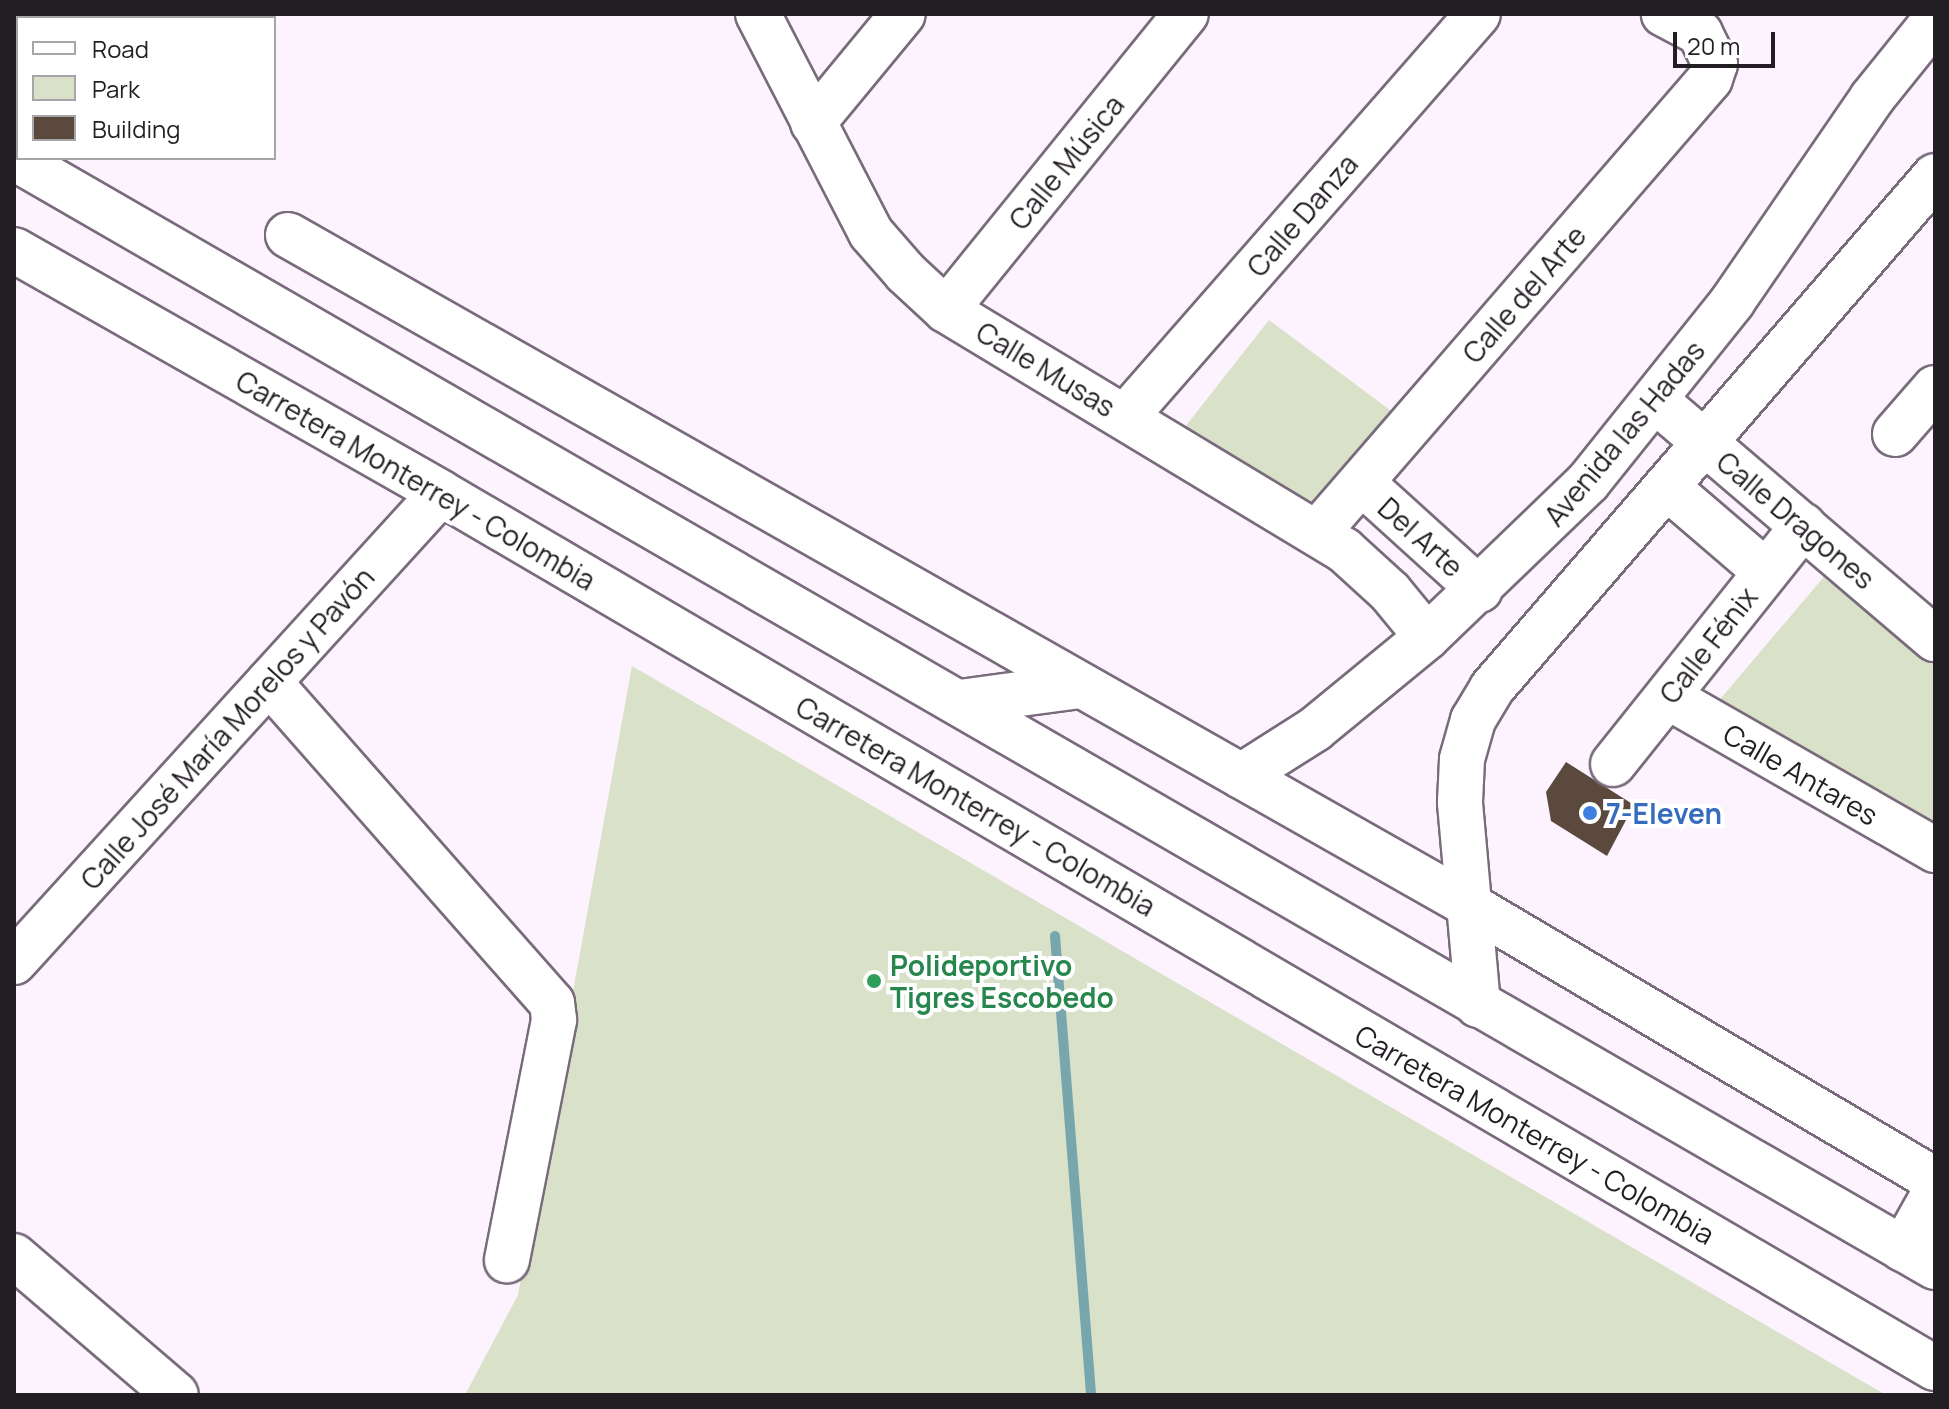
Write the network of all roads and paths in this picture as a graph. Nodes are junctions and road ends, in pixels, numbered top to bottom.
1 (758, 14) edge
2 (903, 14) edge
3 (1186, 14) edge
4 (1478, 14) edge
5 (1664, 14) edge
6 (1935, 20) edge
7 (813, 123) junction
8 (17, 160) edge
9 (1935, 176) edge
10 (288, 235) dead end
11 (14, 250) edge
12 (946, 310) junction
13 (1935, 388) edge
14 (1656, 401) junction
15 (1126, 416) junction
16 (1895, 434) dead end
17 (1705, 442) junction
18 (1362, 483) junction
19 (1668, 488) junction
20 (441, 493) junction
21 (1803, 526) junction
22 (1317, 533) junction
23 (1766, 572) junction
24 (1480, 590) junction
25 (1427, 637) junction
26 (1935, 639) edge
27 (269, 682) junction
28 (1080, 686) junction
29 (1668, 697) junction
30 (960, 702) junction
31 (1613, 764) dead end
32 (1241, 776) junction
33 (1935, 850) edge
34 (1469, 905) junction
35 (14, 962) edge
36 (1478, 1005) junction
37 (1935, 1180) edge
38 (1935, 1192) edge
39 (14, 1256) edge
40 (1919, 1258) edge
41 (507, 1260) dead end
42 (1935, 1368) edge
43 (176, 1395) edge

1 - 7 street, Calle Musas
2 - 7 street
3 - 12 street, Calle Música
4 - 15 street, Calle Danza
5 - 18 street, Calle del Arte
6 - 14 street, Avenida las Hadas
7 - 12 street, Calle Musas
8 - 30 street
9 - 17 street
10 - 28 street
11 - 20 street, Carretera Monterrey - Colombia
12 - 15 street, Calle Musas
13 - 16 street
14 - 17 street, Calle Dragones
14 - 24 street, Avenida las Hadas
15 - 22 street, Calle Musas
17 - 19 street
17 - 21 street, Calle Dragones
18 - 22 street, Calle del Arte
18 - 24 street, Del Arte
19 - 23 street
19 - 34 street
20 - 27 street, Calle José María Morelos y Pavón
20 - 42 street, Carretera Monterrey - Colombia
21 - 23 street, Calle Fénix
21 - 26 street, Calle Dragones
22 - 25 street, Calle Musas
23 - 29 street, Calle Fénix
24 - 25 street, Avenida las Hadas
25 - 32 street, Avenida las Hadas
27 - 35 street, Calle José María Morelos y Pavón
27 - 41 street
28 - 30 street
28 - 32 street
29 - 31 street, Calle Fénix
29 - 33 street, Calle Antares
30 - 36 street
32 - 34 street
34 - 36 street
34 - 37 street
36 - 40 street
38 - 40 street
39 - 43 street

